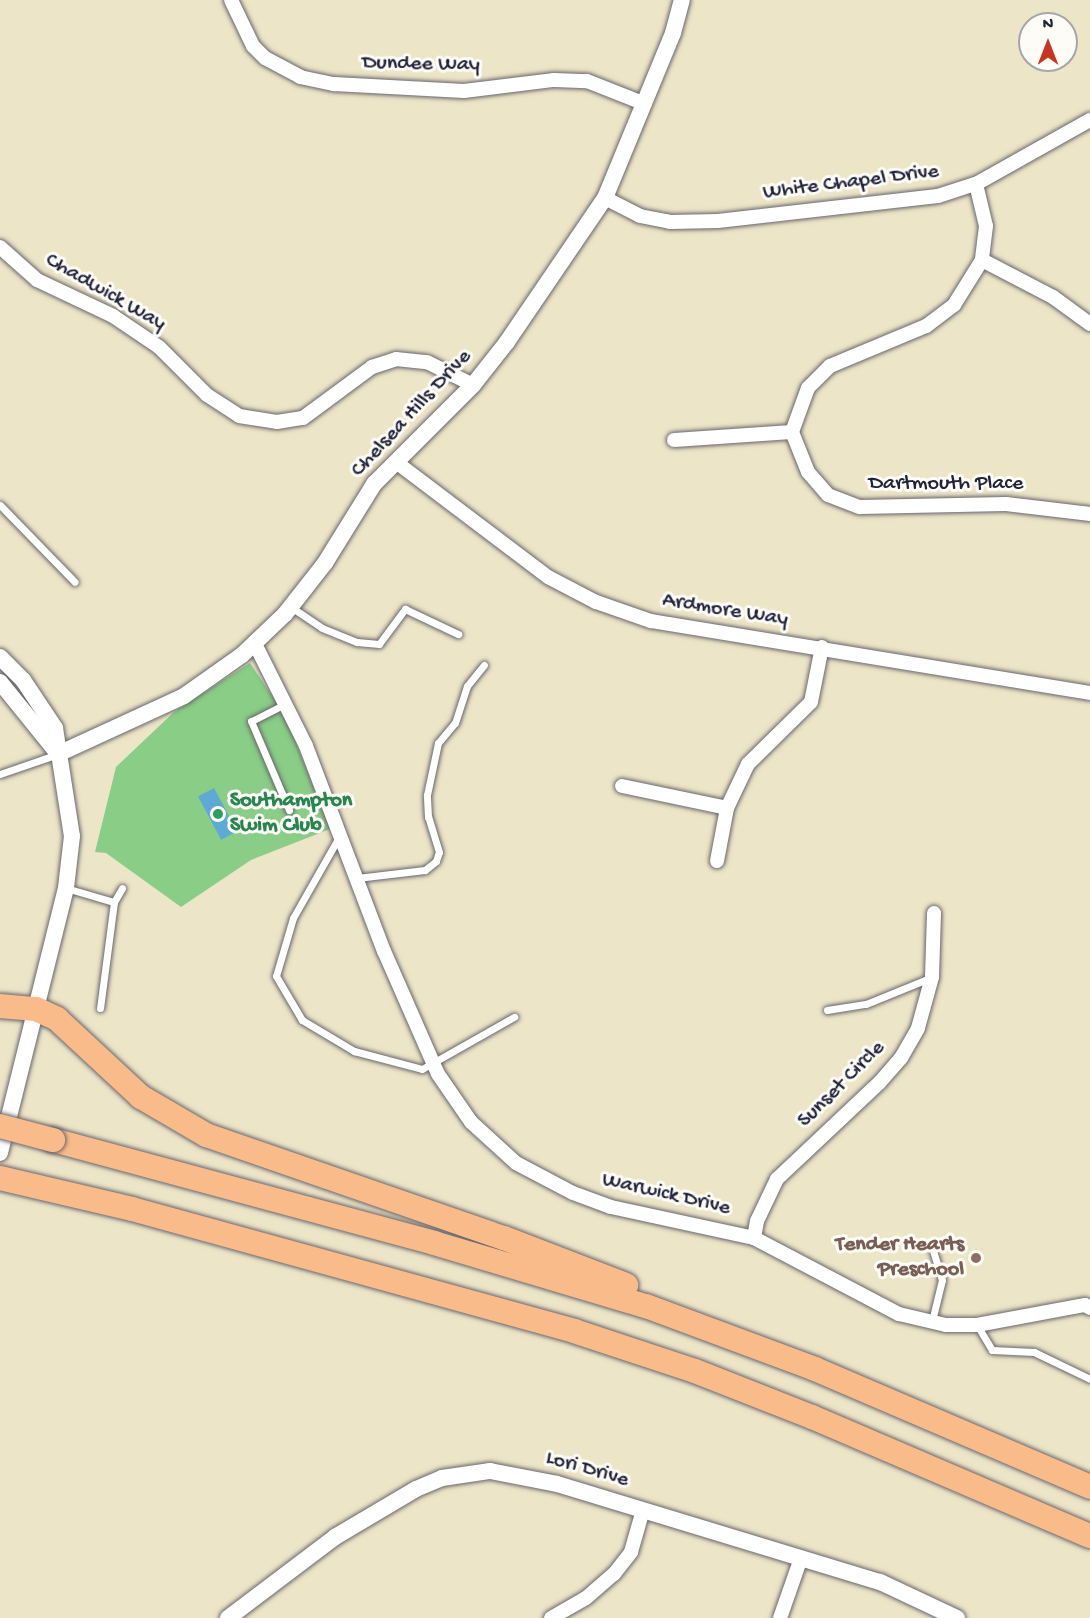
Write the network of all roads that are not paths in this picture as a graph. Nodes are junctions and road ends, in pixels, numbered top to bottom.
1 (231, 0) edge
2 (682, 0) edge
3 (645, 104) junction
4 (1090, 120) edge
5 (976, 184) junction
6 (605, 198) junction
7 (0, 247) edge
8 (982, 260) junction
9 (1090, 324) edge
10 (473, 385) junction
11 (792, 432) junction
12 (674, 440) dead end
13 (396, 462) junction
14 (0, 505) edge
15 (1090, 514) edge
16 (75, 582) dead end
17 (291, 607) junction
18 (458, 634) dead end
19 (255, 645) junction
20 (822, 647) junction
21 (0, 657) edge
22 (484, 665) dead end
23 (0, 682) edge
24 (1090, 693) edge
25 (285, 705) junction
26 (58, 754) junction
27 (0, 774) edge
28 (621, 786) dead end
29 (727, 808) junction
30 (290, 810) dead end
31 (340, 834) junction
32 (717, 861) dead end
33 (357, 878) junction
34 (66, 888) junction
35 (122, 888) dead end
36 (114, 902) junction
37 (934, 913) dead end
38 (932, 977) junction
39 (0, 1006) edge
40 (100, 1008) dead end
41 (36, 1009) junction
42 (827, 1010) dead end
43 (514, 1017) dead end
44 (433, 1063) junction
45 (1, 1142) edge
46 (0, 1178) edge
47 (754, 1238) junction
48 (933, 1251) dead end
49 (1088, 1302) edge
50 (932, 1321) junction
51 (977, 1326) junction
52 (736, 1338) junction
53 (1090, 1380) edge
54 (1090, 1487) edge
55 (643, 1510) junction
56 (1090, 1536) edge
57 (801, 1558) junction
58 (228, 1618) edge
59 (551, 1618) edge
60 (780, 1618) edge
61 (957, 1618) edge

1 - 3 street, Dundee Way
2 - 3 street, Chelsea Hills Drive
3 - 6 street, Chelsea Hills Drive
4 - 5 street, White Chapel Drive
5 - 6 street, White Chapel Drive
5 - 8 street
6 - 10 street, Chelsea Hills Drive
7 - 10 street, Chadwick Way
8 - 9 street
8 - 11 street
10 - 13 street, Chelsea Hills Drive
11 - 12 street
11 - 15 street, Dartmouth Place
13 - 17 street, Chelsea Hills Drive
13 - 20 street, Ardmore Way
14 - 16 lane
17 - 18 lane
17 - 19 street, Chelsea Hills Drive
19 - 25 street, Warwick Drive
19 - 26 street, Chelsea Hills Drive
20 - 24 street, Ardmore Way
20 - 29 street
21 - 26 street
22 - 33 lane
23 - 26 street
25 - 30 lane
25 - 31 street, Warwick Drive
26 - 27 lane
26 - 34 street
28 - 29 street
29 - 32 street
31 - 33 street, Warwick Drive
31 - 44 lane
33 - 44 street, Warwick Drive
34 - 36 lane
34 - 41 street
35 - 36 lane
36 - 40 lane
37 - 38 street, Sunset Circle
38 - 42 lane
38 - 47 street, Sunset Circle
39 - 41 highway
41 - 45 street
41 - 52 highway
43 - 44 lane
44 - 47 street, Warwick Drive
45 - 52 highway, bridge
46 - 56 highway
47 - 50 street, Warwick Drive
48 - 50 lane
49 - 51 street, Warwick Drive
50 - 51 street, Warwick Drive
51 - 53 lane
52 - 54 highway
55 - 57 street, Lori Drive
55 - 58 street, Lori Drive
55 - 59 street
57 - 60 street
57 - 61 street, Lori Drive

